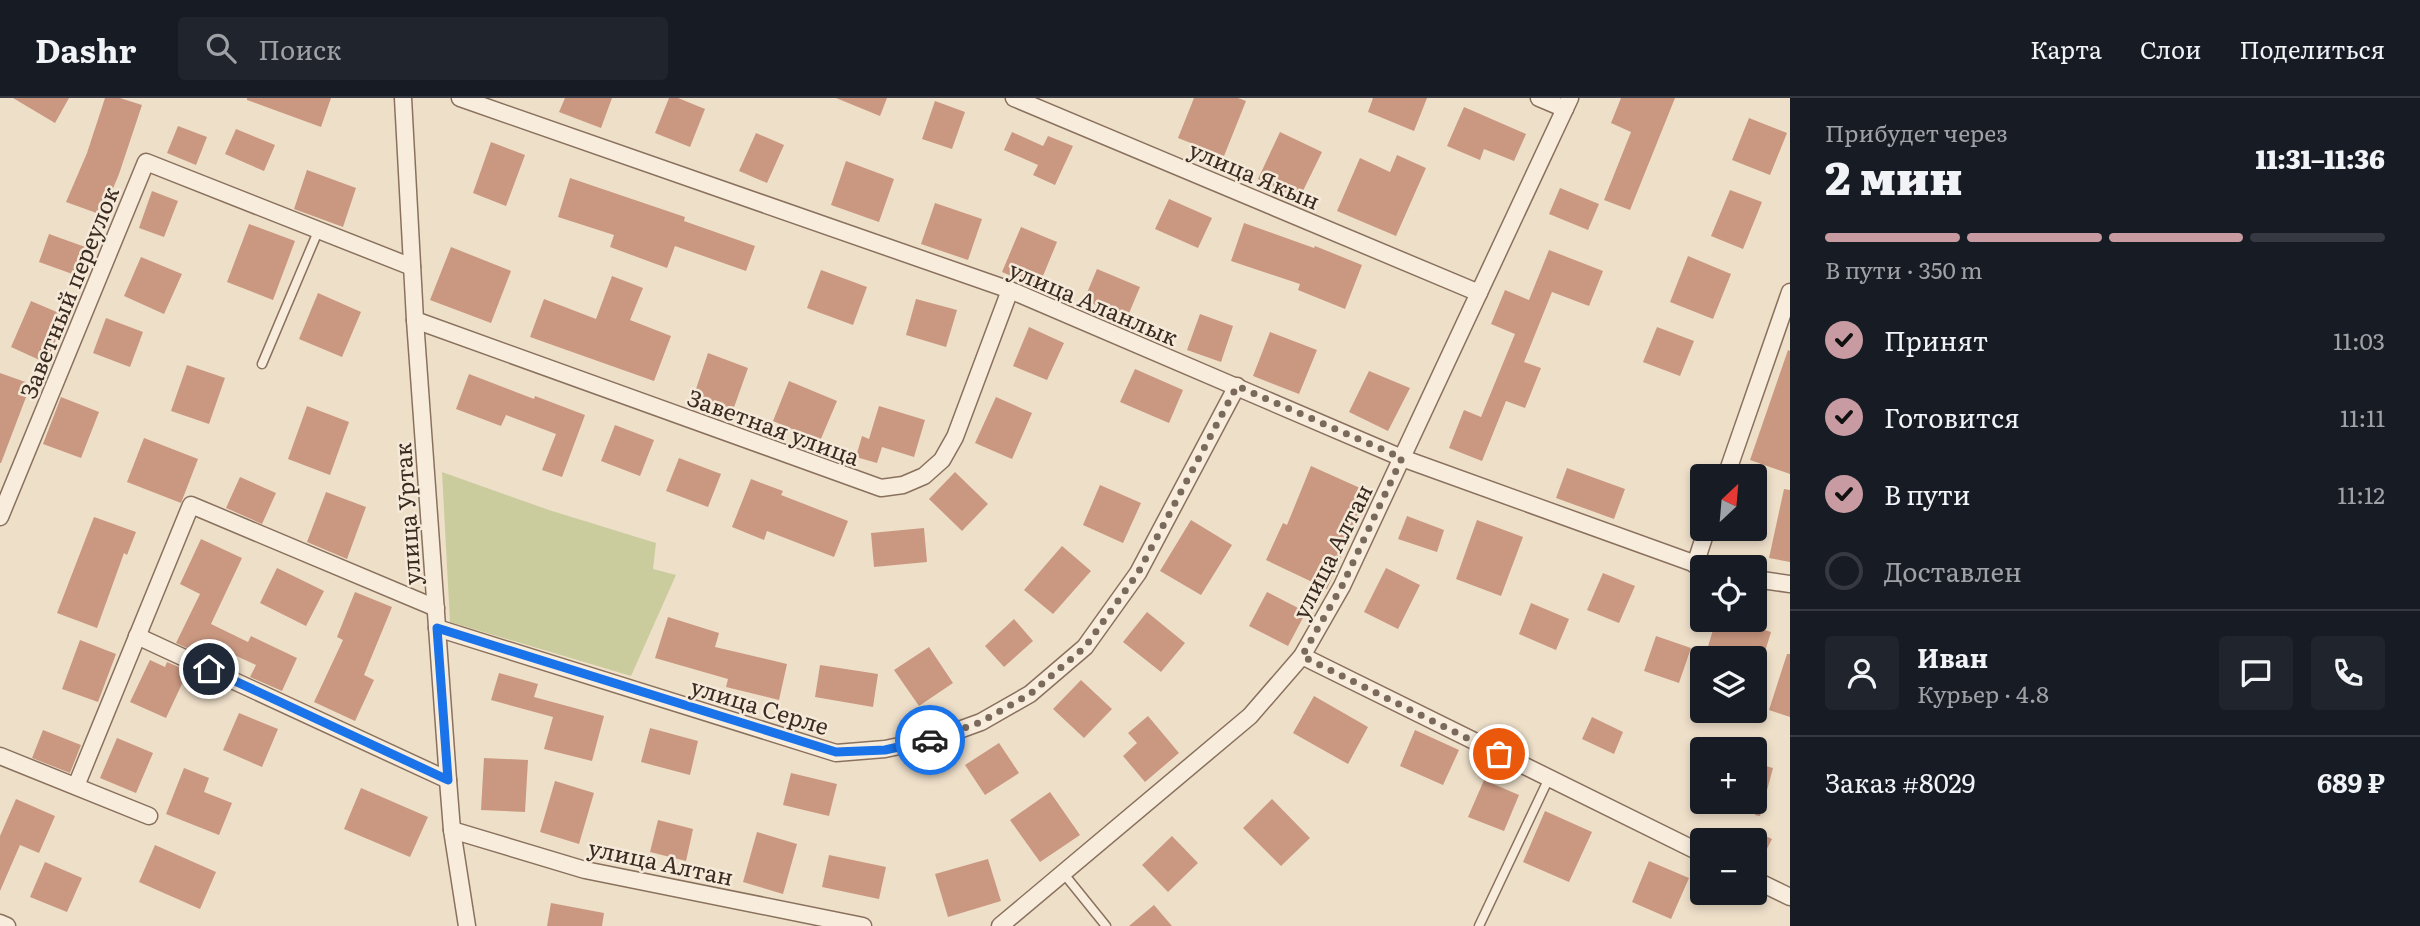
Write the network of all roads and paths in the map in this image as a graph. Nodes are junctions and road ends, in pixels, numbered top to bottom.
1 (403, 98) edge
2 (460, 98) edge
3 (1014, 98) edge
4 (1539, 98) edge
5 (1568, 104) edge
6 (319, 229) junction
7 (412, 267) junction
8 (1010, 290) junction
9 (1479, 292) junction
10 (1790, 292) edge
11 (415, 320) junction
12 (262, 364) dead end
13 (1237, 386) junction
14 (1402, 458) junction
15 (1730, 464) edge
16 (0, 517) edge
17 (1690, 563) edge
18 (1767, 581) edge
19 (1790, 584) edge
20 (436, 608) junction
21 (437, 628) junction
22 (137, 636) junction
23 (1302, 656) junction
24 (0, 756) edge
25 (1549, 778) junction
26 (448, 780) junction
27 (76, 786) junction
28 (149, 816) dead end
29 (452, 830) junction
30 (1690, 848) edge
31 (1064, 874) junction
32 (1767, 886) edge
33 (1790, 897) edge
34 (0, 923) edge
35 (7, 926) edge
36 (467, 926) edge
37 (863, 926) edge
38 (1000, 926) edge
39 (1106, 926) edge
40 (1479, 926) edge

1 - 7 street, улица Уртак
2 - 8 street, улица Аланлык
3 - 9 street, улица Якын
4 - 5 street
5 - 9 street, улица Алтан
6 - 7 street
6 - 12 lane
6 - 16 street, Заветный переулок
7 - 11 street, улица Уртак
8 - 11 street, Заветная улица
8 - 13 street, улица Аланлык
9 - 14 street, улица Алтан
10 - 15 street
11 - 20 street, улица Уртак
13 - 14 street, улица Аланлык
13 - 21 street, улица Серле
14 - 17 street, улица Аланлык
14 - 23 street, улица Алтан
18 - 19 street
20 - 21 street, улица Уртак
20 - 22 street
21 - 26 street, улица Уртак
22 - 26 street
22 - 27 street
23 - 25 street
23 - 31 street, улица Алтан
24 - 27 street
25 - 30 street
25 - 40 lane
26 - 29 street, улица Уртак
27 - 28 street
29 - 36 street, улица Уртак
29 - 37 street, улица Алтан
31 - 38 street, улица Алтан
31 - 39 lane
32 - 33 street
34 - 35 street

